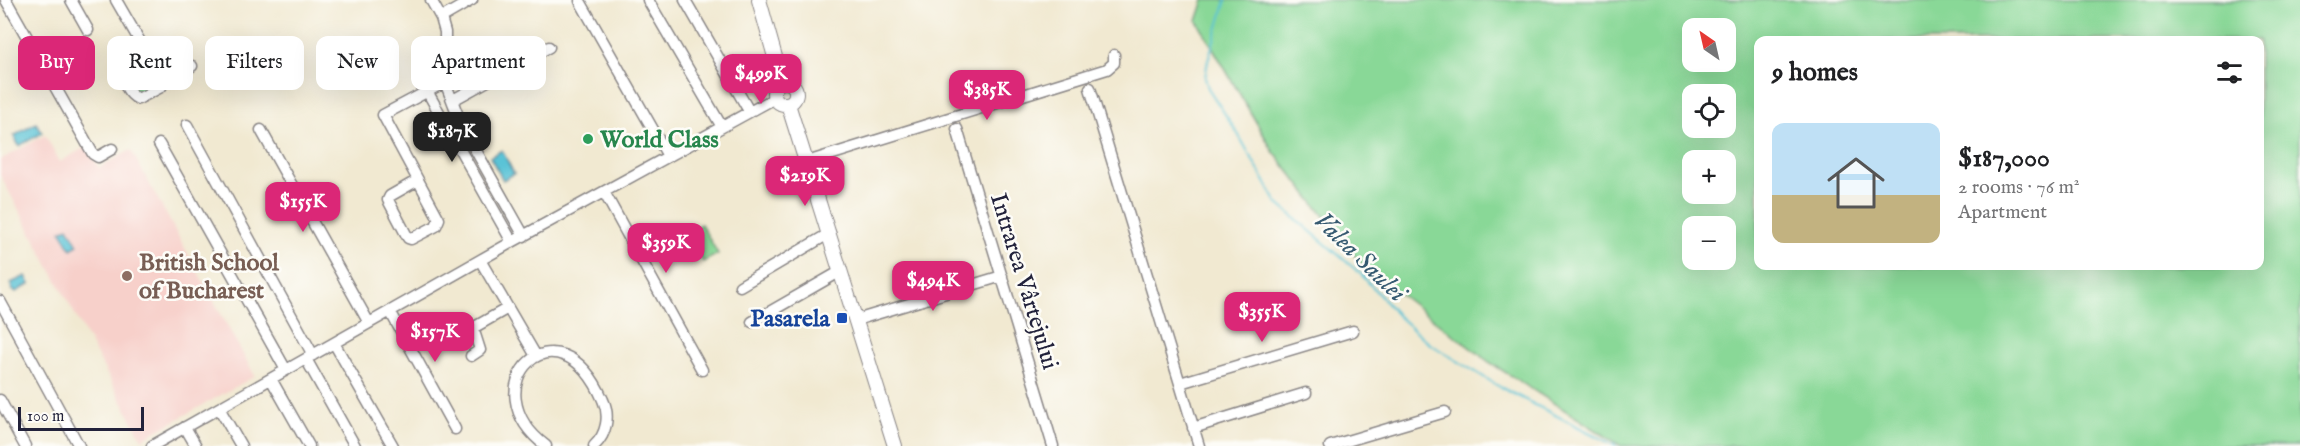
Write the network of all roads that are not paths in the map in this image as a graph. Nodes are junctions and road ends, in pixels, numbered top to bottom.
1 (6, 0) edge
2 (71, 0) edge
3 (116, 0) edge
4 (431, 0) edge
5 (472, 0) edge
6 (648, 0) edge
7 (685, 0) edge
8 (759, 0) edge
9 (579, 1) edge
10 (441, 18) junction
11 (88, 30) dead end
12 (137, 36) edge
13 (445, 36) edge
14 (549, 47) dead end
15 (1114, 55) dead end
16 (782, 82) junction
17 (1090, 88) dead end
18 (128, 90) edge
19 (156, 90) edge
20 (431, 90) edge
21 (449, 90) edge
22 (427, 92) junction
23 (775, 98) junction
24 (453, 100) junction
25 (788, 104) junction
26 (749, 111) junction
27 (187, 125) dead end
28 (722, 127) junction
29 (957, 129) dead end
30 (261, 130) dead end
31 (159, 144) dead end
32 (112, 149) dead end
33 (668, 156) junction
34 (807, 162) junction
35 (418, 180) junction
36 (604, 192) junction
37 (830, 233) junction
38 (524, 236) junction
39 (512, 242) junction
40 (480, 260) junction
41 (841, 270) junction
42 (1002, 276) junction
43 (740, 286) dead end
44 (0, 301) edge
45 (508, 308) junction
46 (390, 311) junction
47 (856, 320) junction
48 (752, 322) dead end
49 (369, 323) junction
50 (1353, 331) dead end
51 (334, 343) junction
52 (471, 356) dead end
53 (536, 356) junction
54 (310, 357) junction
55 (286, 370) junction
56 (702, 370) dead end
57 (271, 379) junction
58 (1180, 382) junction
59 (1306, 393) dead end
60 (0, 400) edge
61 (219, 408) junction
62 (1445, 412) dead end
63 (185, 427) junction
64 (1194, 428) junction
65 (455, 429) dead end
66 (1359, 442) edge
67 (25, 446) edge
68 (79, 446) edge
69 (152, 446) edge
70 (196, 446) edge
71 (241, 446) edge
72 (309, 446) edge
73 (355, 446) edge
74 (393, 446) edge
75 (546, 446) edge
76 (594, 446) edge
77 (895, 446) edge
78 (1053, 446) edge
79 (1199, 446) edge
80 (1329, 446) edge

1 - 32 street
2 - 11 street
3 - 12 street
4 - 10 street
5 - 10 street
6 - 28 street
7 - 26 street
8 - 16 main road
9 - 33 street
10 - 13 street
14 - 24 street
15 - 34 street
16 - 23 main road
16 - 25 main road
17 - 58 street
18 - 19 street
20 - 22 street
21 - 24 street
22 - 35 street
22 - 39 street
23 - 25 main road
23 - 26 street
24 - 38 street
25 - 34 main road
26 - 28 street
27 - 54 street
28 - 33 street
29 - 42 street, Intrarea Vârtejului
30 - 49 street
31 - 55 street
33 - 36 street
34 - 37 main road
35 - 35 street
36 - 38 street
36 - 56 street
37 - 41 main road
37 - 43 street
38 - 39 street
39 - 40 street
40 - 45 street
40 - 46 street
41 - 47 main road
41 - 48 street
42 - 47 street
42 - 78 street, Intrarea Vârtejului
44 - 68 street
45 - 52 street
45 - 53 street
46 - 49 street
46 - 65 street
47 - 77 main road
49 - 51 street
50 - 58 street
51 - 54 street
51 - 74 street
53 - 75 street
53 - 76 street
54 - 55 street
54 - 73 street
55 - 57 street
57 - 61 street
57 - 72 street
58 - 64 street
59 - 64 street
60 - 67 street
61 - 63 street
61 - 71 street
62 - 66 street
63 - 69 street
63 - 70 street
64 - 79 street
66 - 80 street

